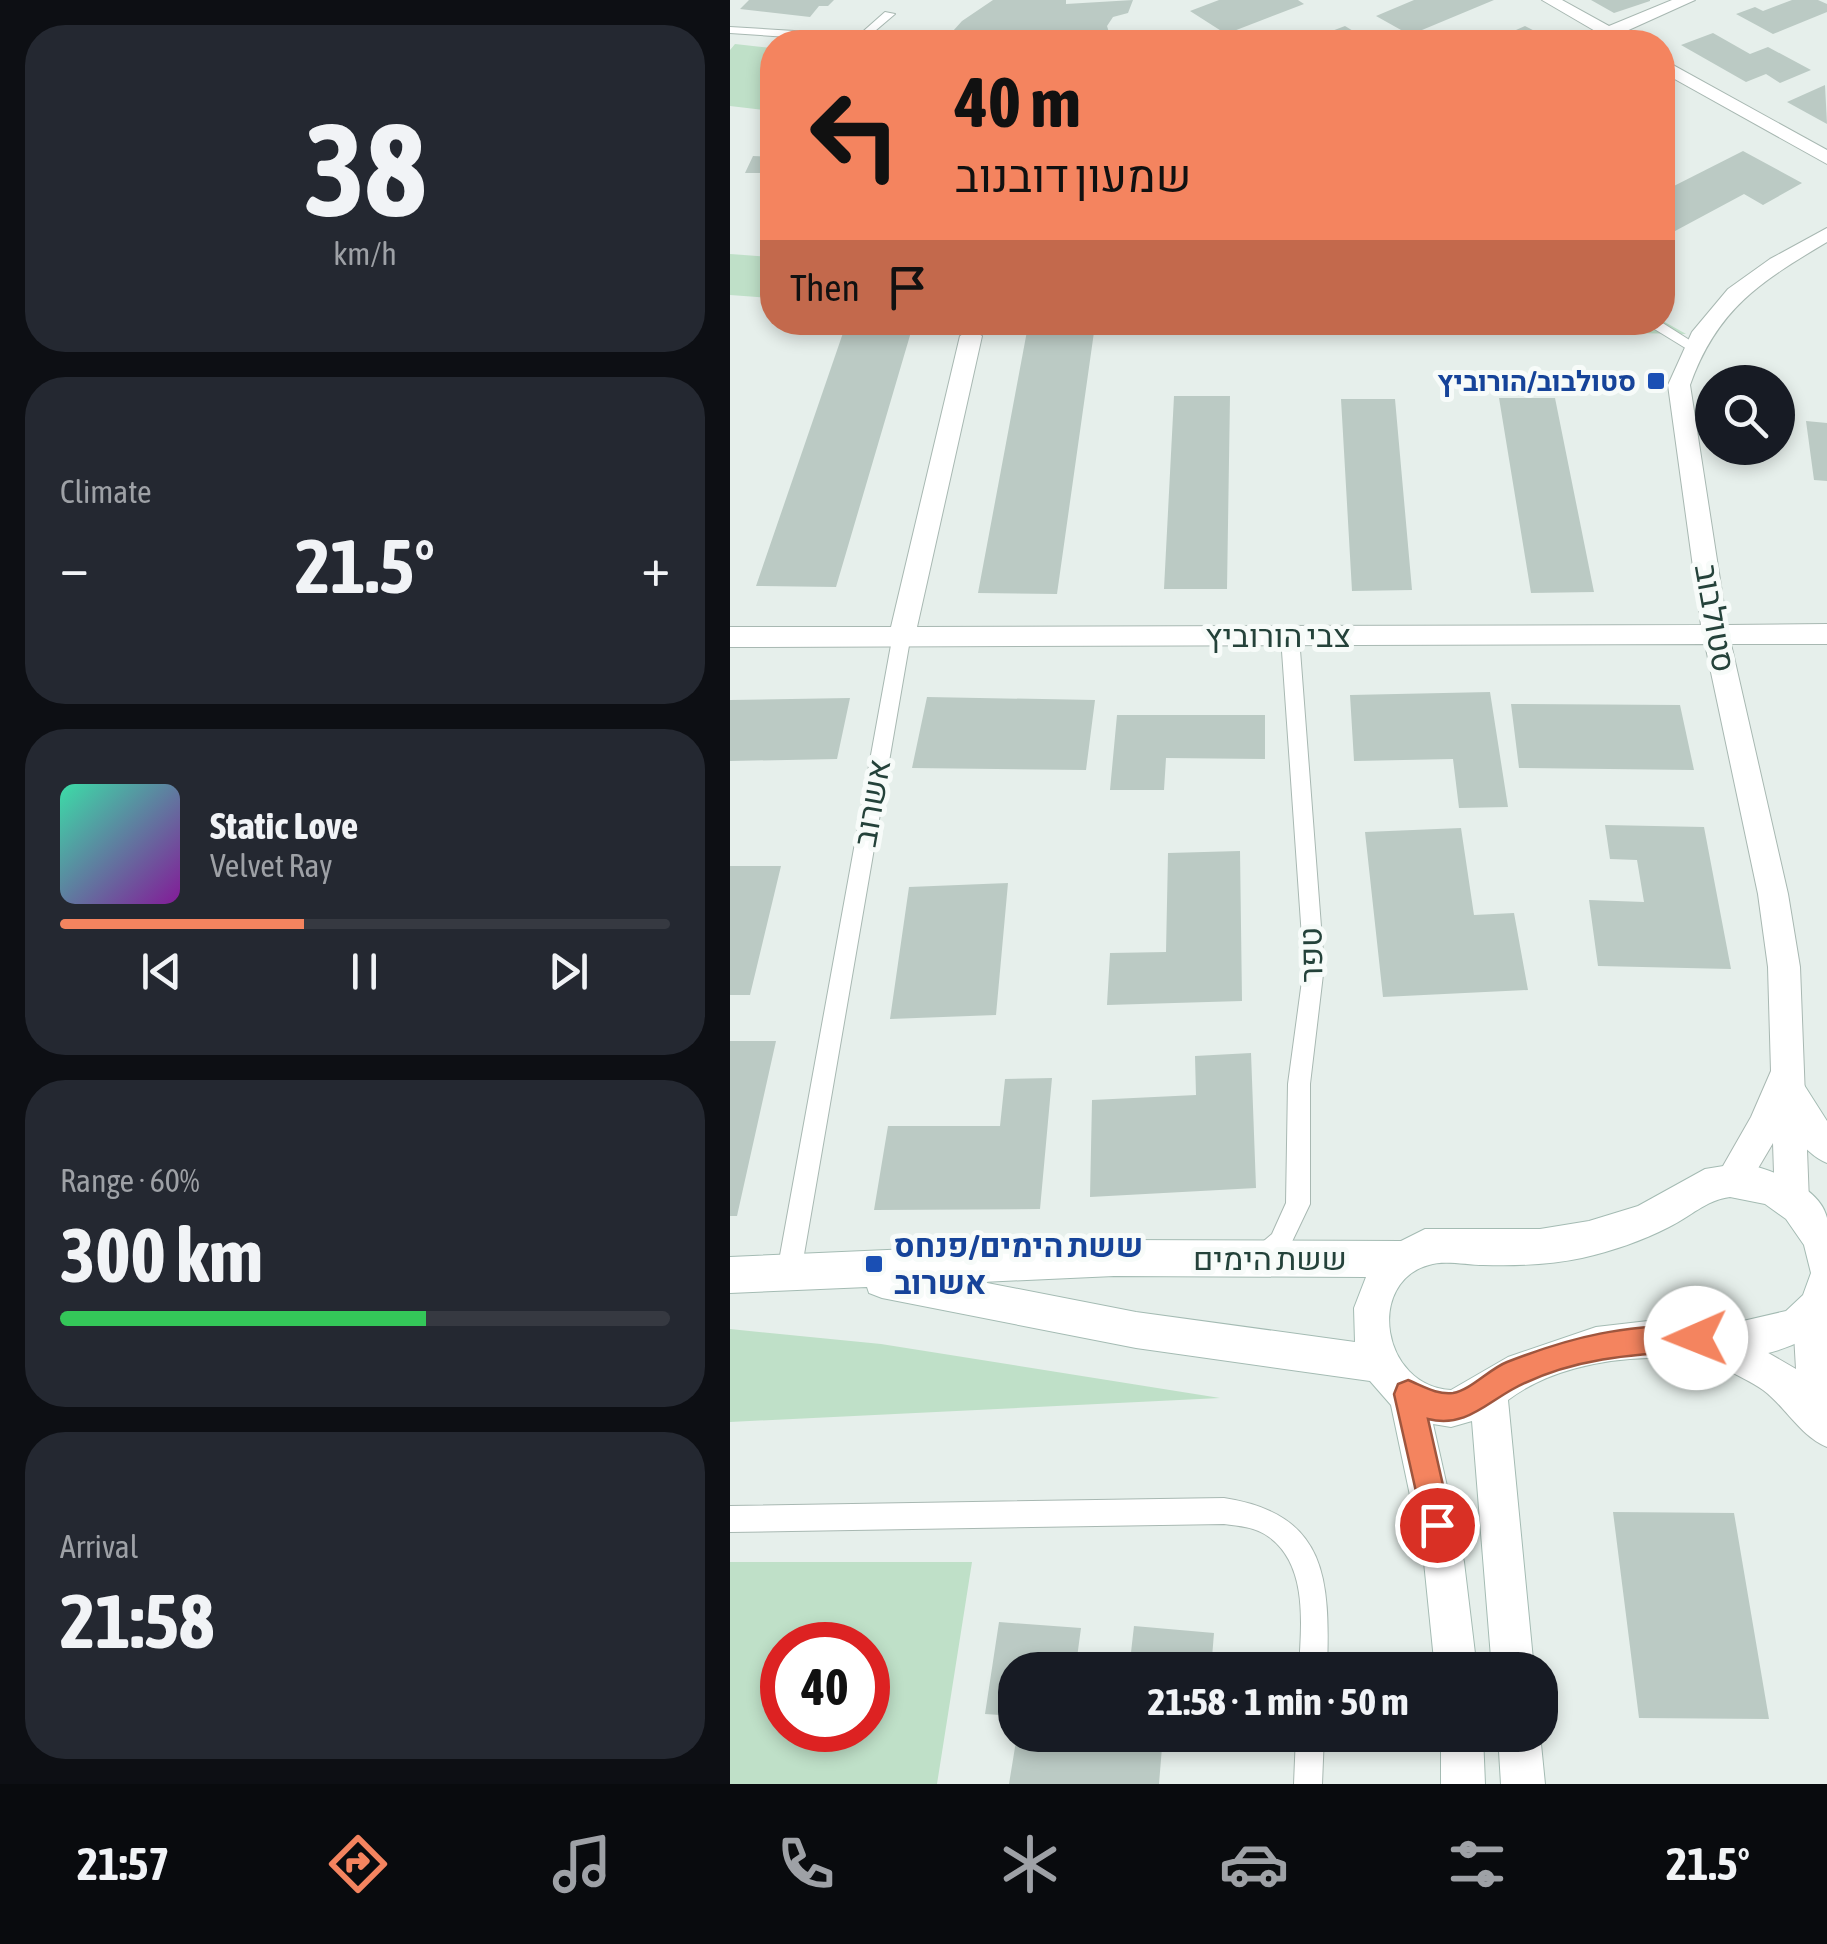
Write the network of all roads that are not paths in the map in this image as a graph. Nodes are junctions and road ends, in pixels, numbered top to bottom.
1 (1550, 0) edge
2 (1687, 0) edge
3 (890, 14) dead end
4 (730, 30) edge
5 (872, 30) edge
6 (1604, 30) edge
7 (1613, 30) edge
8 (760, 32) edge
9 (1675, 71) edge
10 (1827, 158) edge
11 (1827, 234) edge
12 (1673, 335) edge
13 (971, 336) dead end
14 (1692, 346) junction
15 (902, 634) junction
16 (1827, 634) edge
17 (1716, 635) junction
18 (1290, 636) junction
19 (730, 637) edge
20 (1786, 1077) junction
21 (1827, 1146) edge
22 (1732, 1180) junction
23 (1811, 1220) edge
24 (1260, 1259) junction
25 (1400, 1259) junction
26 (789, 1272) junction
27 (840, 1272) junction
28 (730, 1275) edge
29 (1824, 1289) edge
30 (1713, 1339) junction
31 (1382, 1364) junction
32 (1488, 1390) junction
33 (1408, 1394) junction
34 (1827, 1410) edge
35 (1827, 1428) edge
36 (730, 1519) edge
37 (1314, 1652) edge
38 (1454, 1652) edge
39 (1512, 1652) edge
40 (1309, 1752) edge
41 (1462, 1752) edge
42 (1520, 1752) edge
43 (1308, 1784) edge
44 (1463, 1784) edge
45 (1523, 1784) edge

1 - 6 street
2 - 7 street
3 - 5 lane
4 - 8 lane
9 - 10 street
11 - 14 street, סטולבוב
12 - 14 lane
13 - 15 street, אשרוב
14 - 17 street, סטולבוב
15 - 18 street, צבי הורוביץ
15 - 19 street, צבי הורוביץ
15 - 26 lane, אשרוב
16 - 17 street, צבי הורוביץ
17 - 18 street, צבי הורוביץ
17 - 20 street, סטולבוב
18 - 24 lane, טפר
20 - 21 street
20 - 22 street, סטולבוב
20 - 23 street, סטולבוב
22 - 23 street
22 - 25 street, ששת הימים
23 - 29 street, סטולבוב
24 - 25 street, ששת הימים
24 - 27 street, ששת הימים
25 - 31 street
26 - 27 street, ששת הימים
26 - 28 street, ששת הימים
27 - 31 street, ששת הימים
29 - 30 street
29 - 34 street, סטולבוב
30 - 32 street
30 - 35 street
31 - 33 street
32 - 33 street
32 - 39 street
33 - 38 street
36 - 37 lane
40 - 43 lane
41 - 44 street
42 - 45 street

